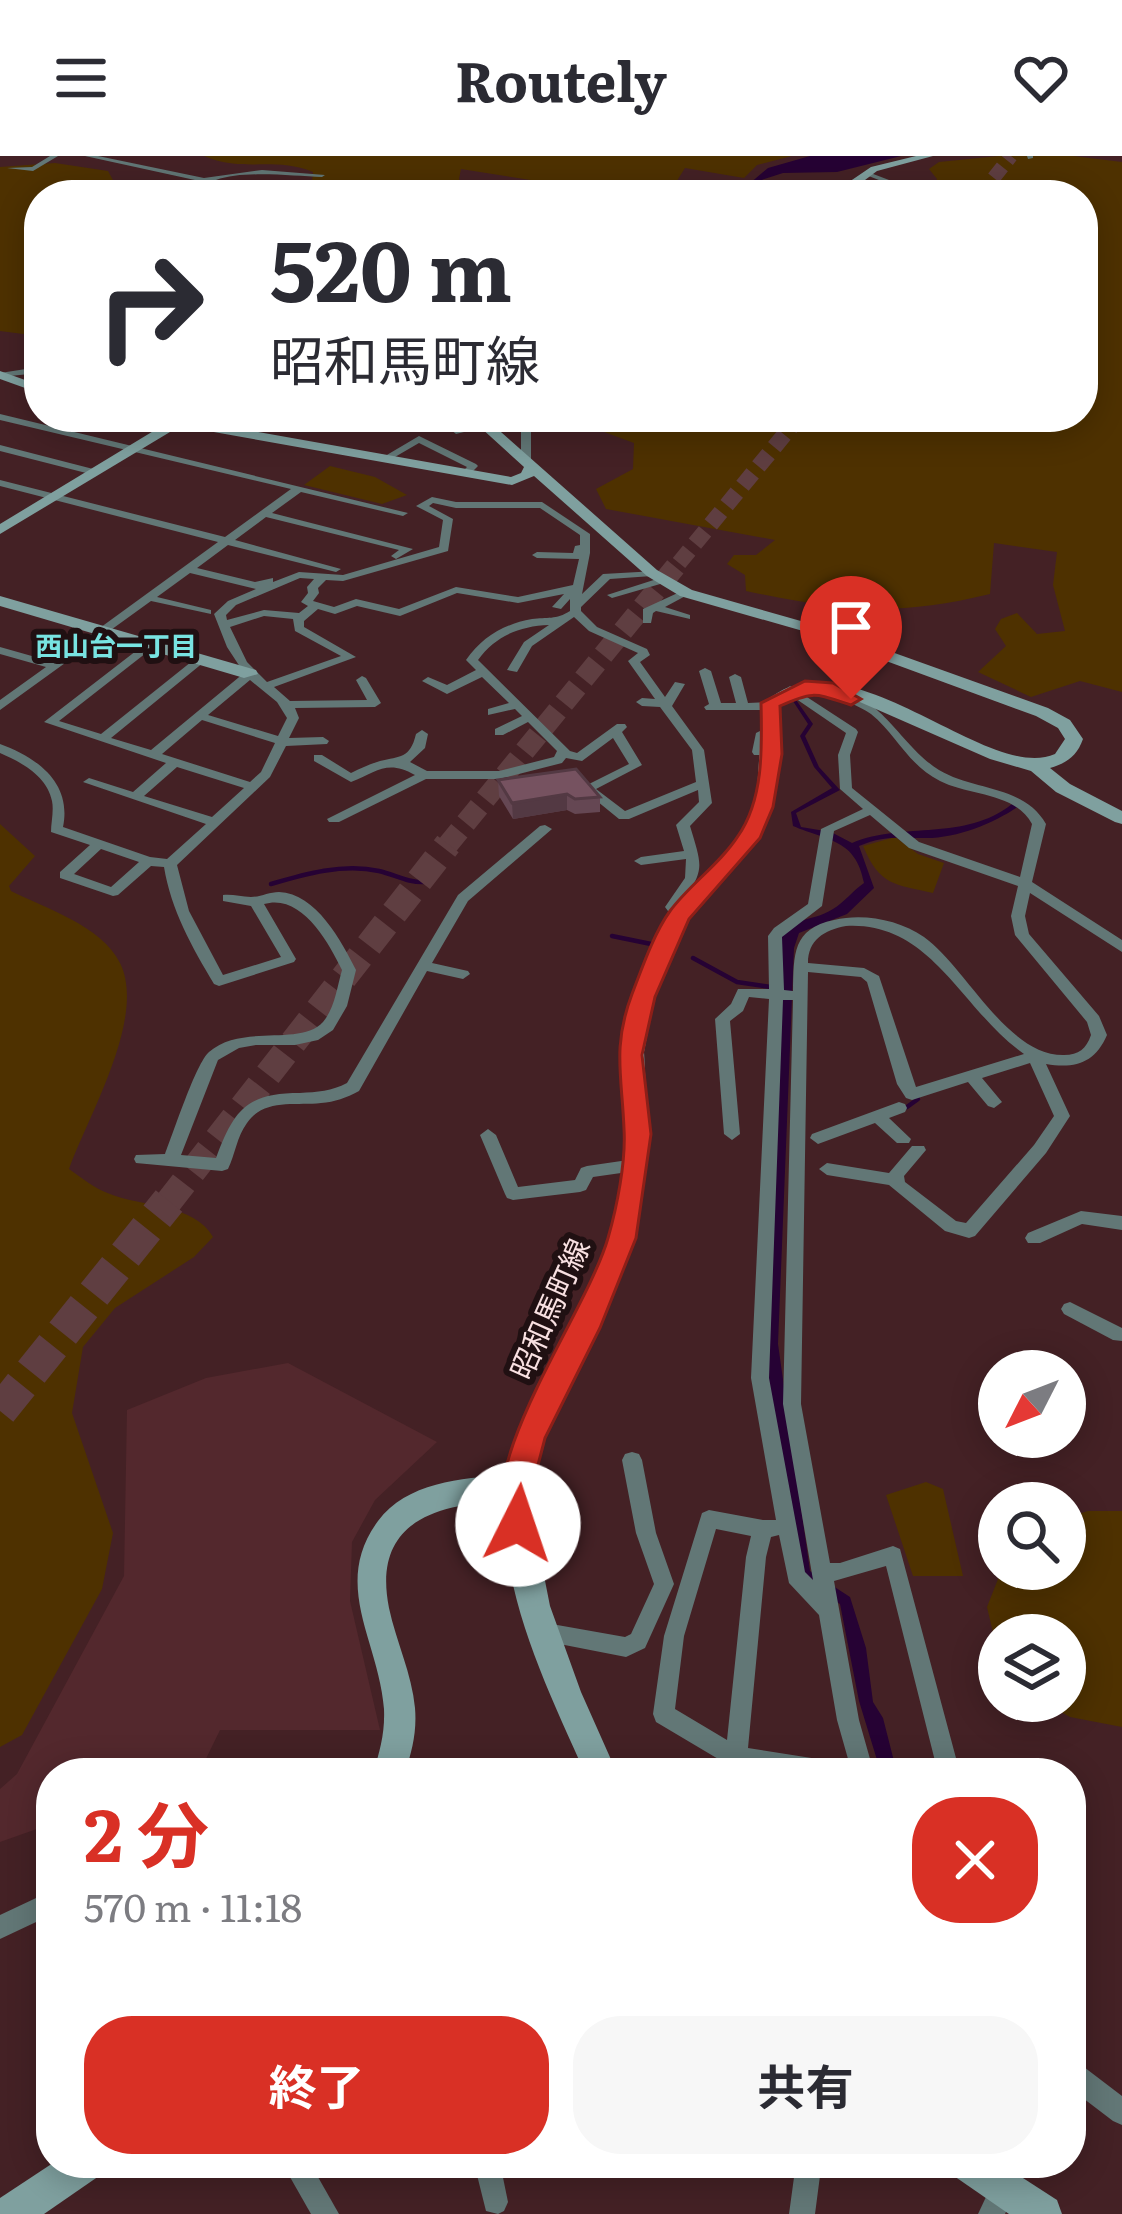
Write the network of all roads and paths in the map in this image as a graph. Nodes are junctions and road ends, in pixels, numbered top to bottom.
1 (55, 156) edge
2 (88, 156) edge
3 (928, 159) edge
4 (871, 172) junction
5 (322, 175) dead end
6 (33, 179) dead end
7 (189, 180) edge
8 (225, 180) edge
9 (862, 180) edge
10 (880, 180) edge
11 (1, 375) edge
12 (23, 384) joint
13 (0, 396) edge
14 (64, 432) edge
15 (160, 432) edge
16 (233, 432) edge
17 (480, 432) edge
18 (527, 432) edge
19 (0, 448) edge
20 (133, 448) junction
21 (385, 459) junction
22 (529, 462) junction
23 (94, 472) junction
24 (466, 473) junction
25 (0, 482) edge
26 (512, 482) junction
27 (298, 489) junction
28 (54, 497) junction
29 (575, 505) junction
30 (403, 513) dead end
31 (264, 514) junction
32 (4, 524) edge
33 (227, 541) junction
34 (586, 541) junction
35 (537, 555) dead end
36 (302, 560) junction
37 (190, 568) junction
38 (464, 574) dead end
39 (324, 576) junction
40 (658, 577) junction
41 (575, 588) junction
42 (456, 590) junction
43 (686, 593) junction
44 (612, 595) dead end
45 (150, 598) junction
46 (0, 602) edge
47 (315, 606) junction
48 (655, 607) junction
49 (575, 609) junction
50 (207, 612) dead end
51 (557, 615) junction
52 (301, 617) junction
53 (686, 617) dead end
54 (647, 621) dead end
55 (223, 625) junction
56 (104, 632) junction
57 (149, 646) junction
58 (0, 650) edge
59 (200, 660) junction
60 (55, 666) junction
61 (513, 670) dead end
62 (704, 671) dead end
63 (479, 673) junction
64 (250, 674) junction
65 (734, 677) dead end
66 (362, 680) dead end
67 (428, 681) dead end
68 (679, 684) dead end
69 (267, 686) junction
70 (826, 688) junction
71 (790, 691) junction
72 (2, 702) edge
73 (642, 702) dead end
74 (667, 704) junction
75 (287, 705) junction
76 (515, 705) junction
77 (743, 706) junction
78 (769, 706) junction
79 (492, 712) dead end
80 (200, 716) junction
81 (529, 717) junction
82 (770, 730) junction
83 (500, 731) dead end
84 (422, 734) dead end
85 (102, 739) junction
86 (323, 741) dead end
87 (284, 742) junction
88 (0, 748) edge
89 (758, 752) dead end
90 (564, 753) junction
91 (153, 755) junction
92 (318, 758) dead end
93 (390, 758) junction
94 (175, 763) junction
95 (1037, 766) junction
96 (424, 775) junction
97 (89, 782) dead end
98 (705, 783) junction
99 (254, 787) junction
100 (135, 796) junction
101 (868, 811) junction
102 (1122, 818) edge
103 (334, 819) dead end
104 (214, 822) junction
105 (545, 829) dead end
106 (98, 845) junction
107 (628, 851) dead end
108 (692, 854) junction
109 (148, 861) junction
110 (170, 864) junction
111 (1024, 883) junction
112 (228, 898) dead end
113 (256, 902) junction
114 (679, 916) junction
115 (1122, 947) edge
116 (424, 966) junction
117 (800, 967) junction
118 (463, 974) dead end
119 (776, 994) junction
120 (800, 997) junction
121 (1035, 1056) junction
122 (972, 1076) junction
123 (994, 1102) dead end
124 (898, 1108) dead end
125 (876, 1114) junction
126 (1062, 1116) junction
127 (1082, 1120) dead end
128 (732, 1134) dead end
129 (488, 1135) dead end
130 (818, 1138) dead end
131 (769, 1139) junction
132 (794, 1142) junction
133 (142, 1160) dead end
134 (171, 1160) junction
135 (635, 1165) junction
136 (827, 1168) dead end
137 (896, 1179) junction
138 (1122, 1222) edge
139 (1034, 1238) dead end
140 (1070, 1309) dead end
141 (1121, 1334) edge
142 (632, 1460) dead end
143 (516, 1488) junction
144 (773, 1528) junction
145 (824, 1590) junction
146 (546, 1633) junction
147 (396, 1758) edge
148 (595, 1758) edge
149 (725, 1758) edge
150 (736, 1758) edge
151 (859, 1758) edge
152 (946, 1758) edge
153 (36, 1910) edge
154 (0, 1927) edge
155 (1086, 2085) edge
156 (1122, 2112) edge
157 (64, 2178) edge
158 (304, 2178) edge
159 (490, 2178) edge
160 (806, 2178) edge
161 (997, 2201) edge
162 (495, 2202) dead end
163 (10, 2214) edge
164 (326, 2214) edge
165 (802, 2214) edge
166 (1043, 2214) edge

1 - 6 street
2 - 7 street
3 - 4 main road
4 - 9 main road
4 - 10 street
5 - 8 street
11 - 12 main road
12 - 13 main road
14 - 20 street
15 - 20 main road
16 - 21 main road
17 - 22 main road
18 - 22 street
19 - 23 street
20 - 23 main road
20 - 27 street
21 - 24 main road
21 - 24 street
22 - 26 main road
22 - 29 main road
23 - 28 main road
24 - 26 main road
25 - 28 street
26 - 29 main road
27 - 30 street
27 - 31 street
28 - 32 main road
28 - 33 street
29 - 34 street
29 - 40 main road
31 - 33 street
31 - 36 street
33 - 36 street
33 - 37 street
34 - 35 street
34 - 39 street
34 - 41 street
36 - 37 street
37 - 45 street
38 - 42 street
39 - 47 street
39 - 55 street
40 - 43 main road
40 - 44 street
40 - 49 street
41 - 42 street
41 - 49 street
41 - 51 street
42 - 47 street
43 - 48 street
43 - 95 main road
45 - 50 street
45 - 56 street
46 - 56 main road
47 - 52 street
48 - 53 street
48 - 54 street
49 - 51 street
49 - 74 street
51 - 61 street
51 - 63 street
52 - 55 street
52 - 69 street
55 - 64 street
56 - 57 main road
56 - 60 street
57 - 59 main road
57 - 85 street
58 - 60 street
59 - 64 main road
59 - 85 street
60 - 72 street
62 - 77 street
63 - 67 street
63 - 76 street
64 - 69 street
64 - 80 street
65 - 77 street
66 - 75 street
68 - 74 street
69 - 75 street
70 - 71 main road
70 - 95 main road
70 - 111 street
71 - 78 main road
71 - 101 street
73 - 74 street
74 - 98 street
75 - 87 street
76 - 79 street
76 - 81 street
77 - 78 street
78 - 82 main road, 昭和馬町線
80 - 87 street
80 - 91 street
81 - 83 street
81 - 90 street
82 - 89 street
82 - 114 main road, 昭和馬町線
84 - 93 street
85 - 91 street
86 - 87 street
87 - 99 street
88 - 106 street
90 - 96 street
90 - 98 street
91 - 94 street
92 - 93 street
93 - 96 street
94 - 99 street
94 - 100 street
95 - 102 main road
96 - 103 street
97 - 100 street
98 - 108 street
99 - 104 street
100 - 104 street
101 - 111 street
101 - 119 street
104 - 110 street
105 - 116 street
106 - 109 street
106 - 109 street
107 - 108 street
108 - 114 street
109 - 110 street
110 - 113 street
111 - 115 street
111 - 121 street
112 - 113 street
113 - 134 street
114 - 135 main road, 昭和馬町線
116 - 118 street
116 - 134 street
117 - 120 street
117 - 121 street
117 - 122 street
119 - 120 street
119 - 128 street
119 - 131 street
120 - 132 street
121 - 122 street
121 - 126 street
122 - 123 street
124 - 125 street
125 - 130 street
125 - 137 street
126 - 127 street
126 - 137 street
129 - 135 street
131 - 132 street
131 - 144 street
132 - 145 street
133 - 134 street
135 - 143 main road, 昭和馬町線
136 - 137 street
138 - 139 street
140 - 141 street
142 - 146 street
143 - 146 main road, 昭和馬町線
143 - 147 main road
144 - 145 street
144 - 149 street
144 - 150 street
145 - 151 street
145 - 152 street
146 - 148 main road, 昭和馬町線
153 - 154 street
155 - 156 street
157 - 163 main road
158 - 164 street
159 - 162 street
160 - 165 street
161 - 166 main road

